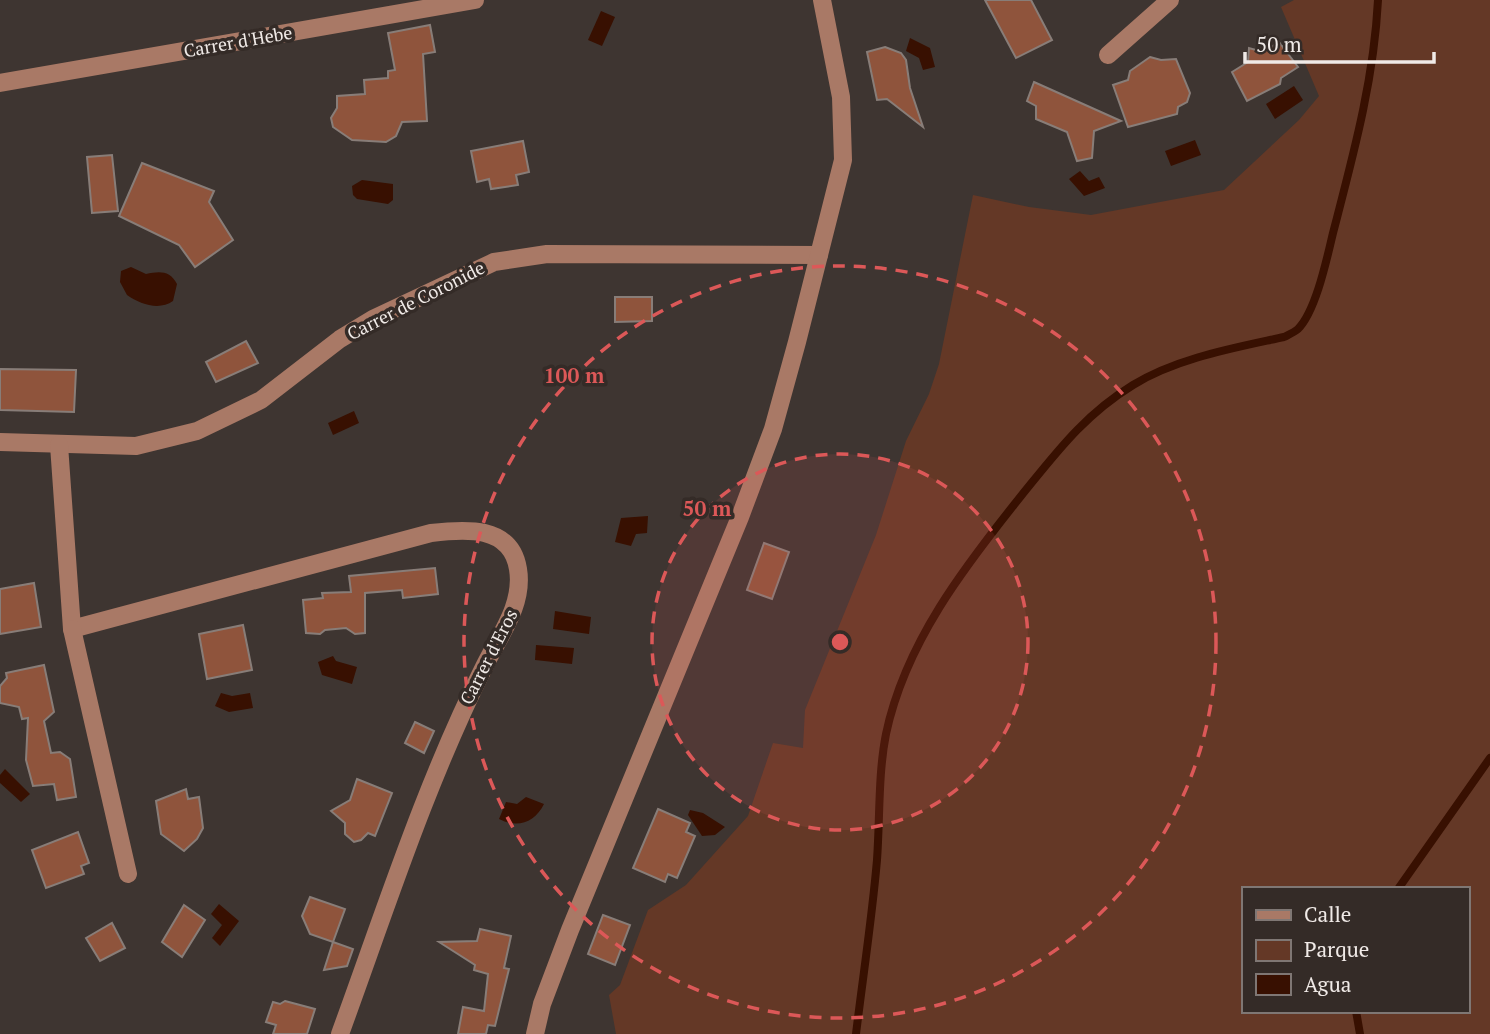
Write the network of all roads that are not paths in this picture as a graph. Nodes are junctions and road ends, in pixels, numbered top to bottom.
1 (475, 0) edge
2 (822, 0) edge
3 (1170, 0) edge
4 (1108, 55) dead end
5 (0, 83) edge
6 (819, 255) junction
7 (0, 442) edge
8 (59, 445) junction
9 (72, 629) junction
10 (128, 874) dead end
11 (340, 1034) edge
12 (535, 1034) edge

1 - 5 street, Carrer d'Hebe
2 - 6 street
3 - 4 street
6 - 8 street, Carrer de Coronide
6 - 12 street
7 - 8 street, Carrer de Coronide
8 - 9 street
9 - 10 street
9 - 11 street, Carrer d'Eros

